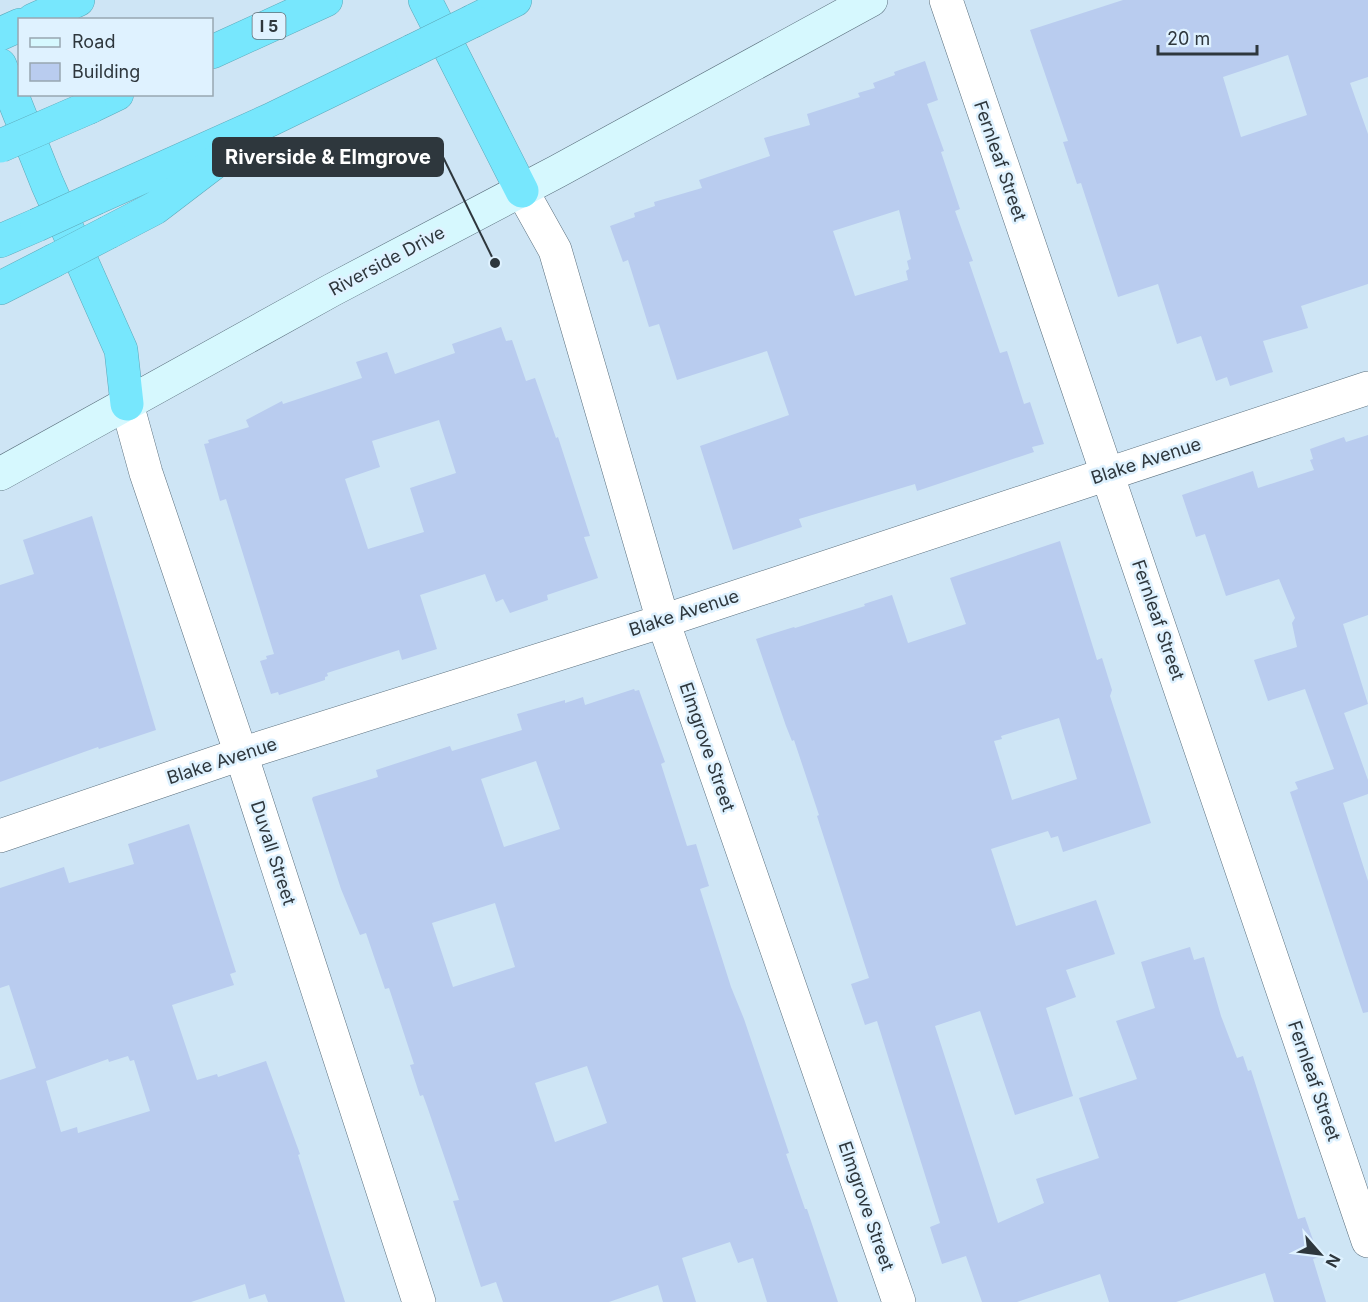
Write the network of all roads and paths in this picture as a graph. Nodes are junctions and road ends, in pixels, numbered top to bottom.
1 (326, 0) edge
2 (425, 0) edge
3 (515, 0) edge
4 (871, 0) edge
5 (946, 0) edge
6 (18, 26) edge
7 (0, 34) edge
8 (213, 52) edge
9 (0, 65) edge
10 (103, 101) edge
11 (270, 120) junction
12 (0, 146) edge
13 (522, 191) junction
14 (0, 241) edge
15 (0, 288) edge
16 (1368, 388) edge
17 (128, 404) junction
18 (0, 474) edge
19 (1108, 474) junction
20 (663, 621) junction
21 (241, 754) junction
22 (0, 836) edge
23 (1368, 1241) edge
24 (419, 1302) edge
25 (899, 1302) edge

1 - 8 highway, I 5
2 - 13 highway
3 - 11 highway, bridge
4 - 13 main road, Riverside Drive
5 - 19 street, Fernleaf Street
6 - 7 highway
9 - 17 highway
10 - 12 highway, bridge
11 - 14 highway, bridge
11 - 15 highway, bridge
13 - 17 main road, Riverside Drive
13 - 20 street, Elmgrove Street
16 - 19 street, Blake Avenue
17 - 18 main road, Riverside Drive
17 - 21 street, Duvall Street
19 - 20 street, Blake Avenue
19 - 23 street, Fernleaf Street
20 - 21 street, Blake Avenue
20 - 25 street, Elmgrove Street
21 - 22 street, Blake Avenue
21 - 24 street, Duvall Street

